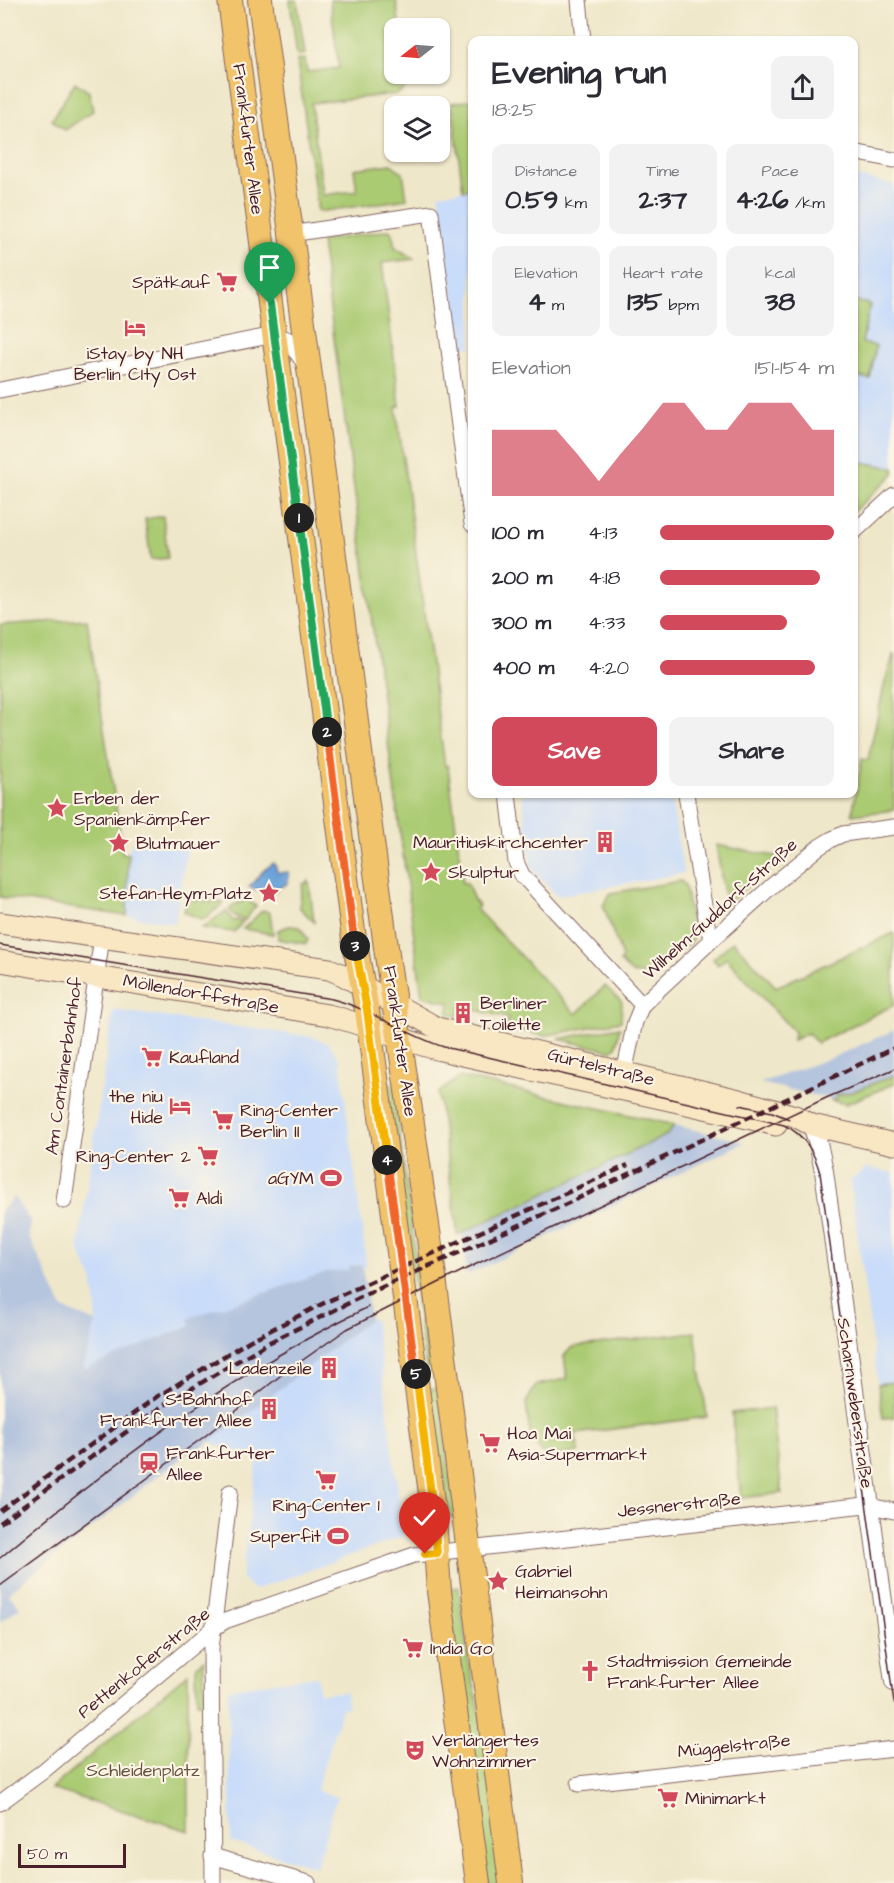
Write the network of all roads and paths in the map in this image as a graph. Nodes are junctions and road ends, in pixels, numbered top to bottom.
1 (230, 0) edge
2 (260, 0) edge
3 (579, 0) edge
4 (583, 36) edge
5 (858, 153) edge
6 (894, 160) edge
7 (290, 234) junction
8 (274, 335) junction
9 (308, 369) junction
10 (0, 390) edge
11 (468, 450) edge
12 (894, 495) edge
13 (858, 528) edge
14 (508, 798) edge
15 (687, 798) edge
16 (894, 827) edge
17 (0, 923) edge
18 (102, 937) junction
19 (714, 938) junction
20 (0, 961) edge
21 (96, 976) junction
22 (363, 986) junction
23 (394, 1003) junction
24 (642, 1005) junction
25 (369, 1027) junction
26 (399, 1036) junction
27 (624, 1073) junction
28 (812, 1125) junction
29 (894, 1144) edge
30 (64, 1201) dead end
31 (230, 1492) dead end
32 (869, 1505) junction
33 (894, 1511) edge
34 (468, 1549) junction
35 (437, 1553) junction
36 (214, 1628) junction
37 (894, 1682) edge
38 (894, 1749) edge
39 (579, 1784) dead end
40 (0, 1803) edge
41 (212, 1856) junction
42 (213, 1883) edge
43 (308, 1883) edge
44 (478, 1883) edge
45 (511, 1883) edge

1 - 8 main road, Frankfurter Allee
2 - 7 main road, Frankfurter Allee
3 - 4 street
5 - 6 street
7 - 9 main road, Frankfurter Allee
7 - 11 street
8 - 9 street
8 - 10 street
8 - 22 main road, Frankfurter Allee
9 - 23 main road, Frankfurter Allee
12 - 13 street
14 - 24 street
15 - 19 street
16 - 19 street, Wilhelm-Guddorf-Straße
17 - 18 main road
18 - 21 street, Am Containerbahnhof
18 - 22 main road
19 - 24 street, Wilhelm-Guddorf-Straße
20 - 21 main road, Möllendorffstraße
21 - 25 main road, Möllendorffstraße
21 - 30 street, Am Containerbahnhof
22 - 23 main road
22 - 25 main road, Frankfurter Allee
23 - 26 main road, Frankfurter Allee
23 - 27 main road, Gürtelstraße
24 - 27 street, Wilhelm-Guddorf-Straße
25 - 26 main road, Möllendorffstraße
25 - 35 main road, Frankfurter Allee
26 - 28 main road, Gürtelstraße
26 - 34 main road, Frankfurter Allee
27 - 28 main road, Gürtelstraße
28 - 29 main road, Gürtelstraße
28 - 32 street, Scharnweberstraße
31 - 36 street
32 - 33 street, Jessnerstraße
32 - 34 street, Jessnerstraße
32 - 37 street, Scharnweberstraße
34 - 35 street, Pettenkoferstraße
34 - 45 main road, Frankfurter Allee
35 - 36 street, Pettenkoferstraße
35 - 44 main road, Frankfurter Allee
36 - 40 street, Pettenkoferstraße
36 - 41 street
38 - 39 street, Müggelstraße
41 - 42 street
41 - 43 street

